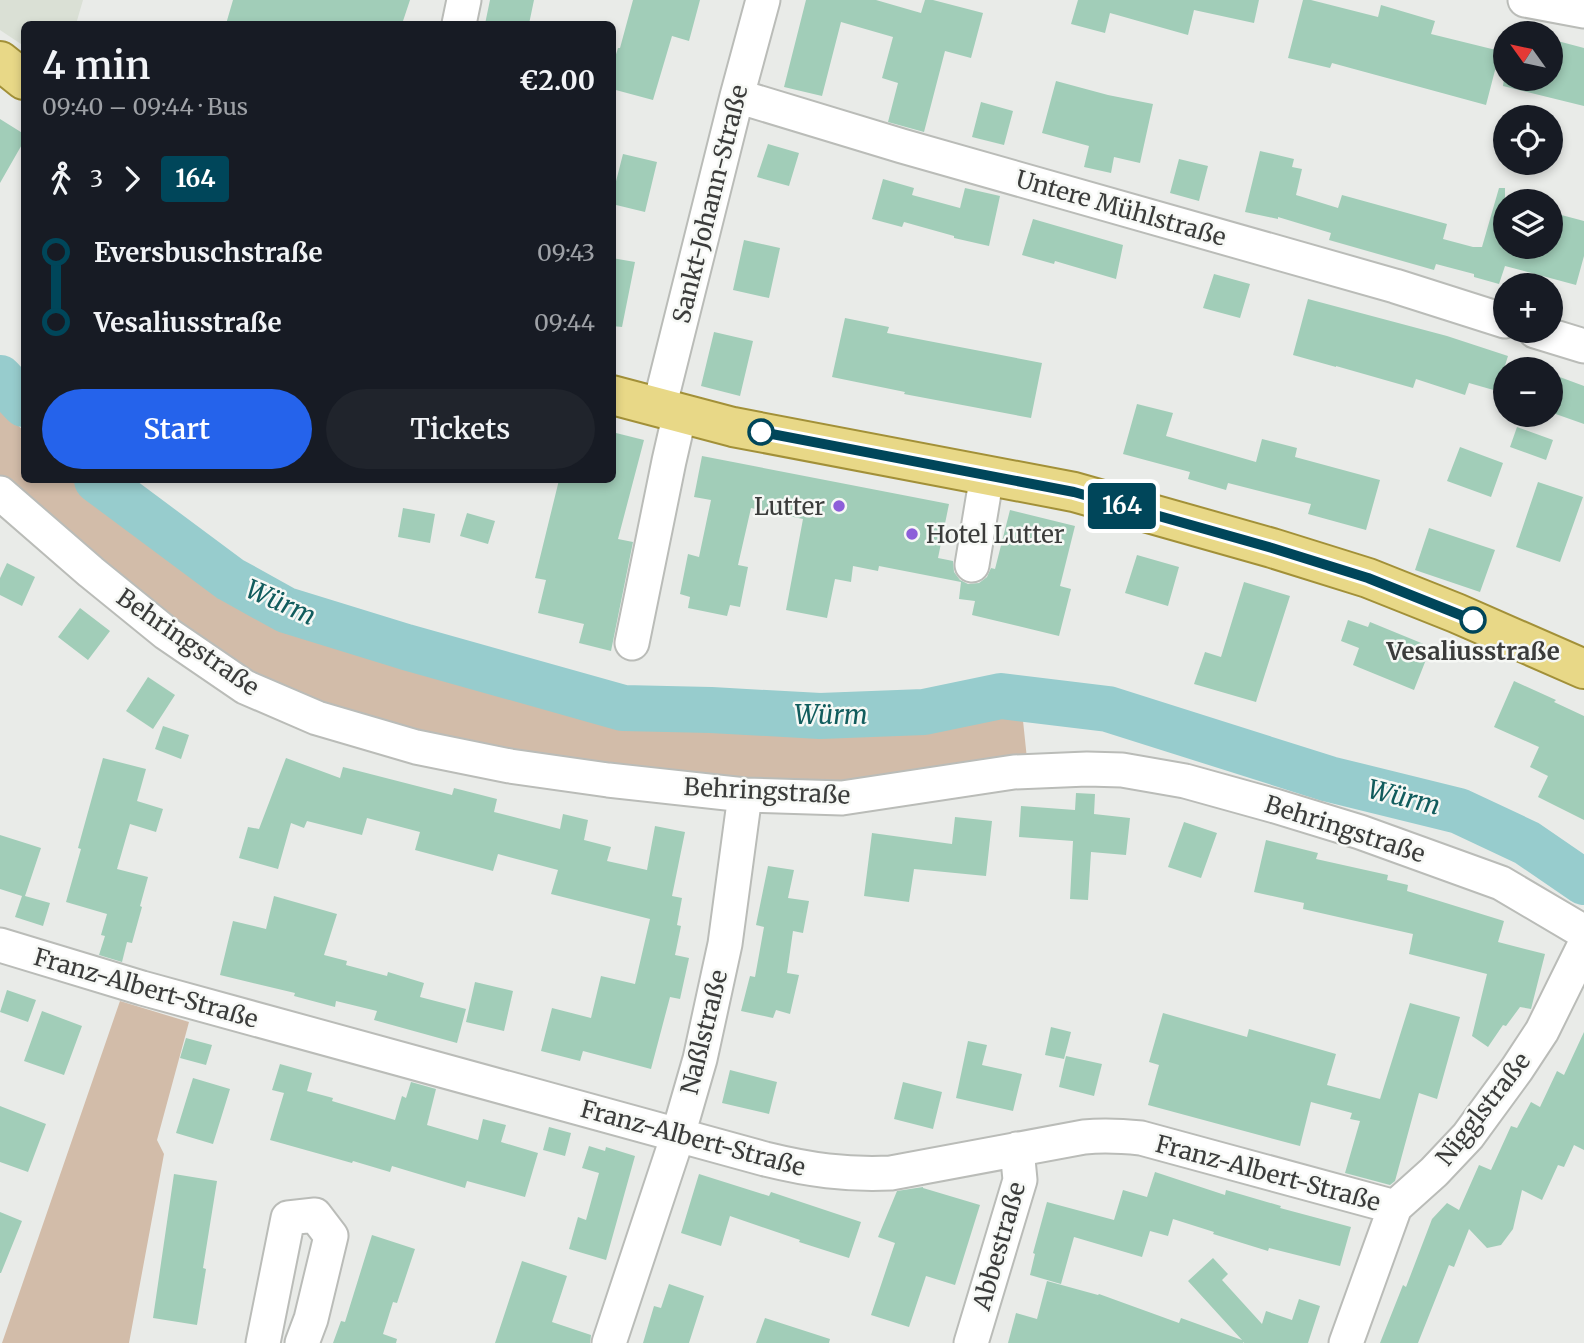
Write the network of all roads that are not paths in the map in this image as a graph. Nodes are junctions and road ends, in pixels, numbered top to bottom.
1 (464, 0) edge
2 (763, 0) edge
3 (1525, 0) edge
4 (1584, 11) edge
5 (460, 21) edge
6 (0, 61) edge
7 (21, 78) edge
8 (737, 96) junction
9 (1493, 317) edge
10 (1563, 340) edge
11 (1584, 346) edge
12 (616, 396) edge
13 (670, 410) junction
14 (987, 475) junction
15 (0, 493) edge
16 (972, 565) dead end
17 (632, 643) dead end
18 (1584, 669) edge
19 (745, 795) junction
20 (1584, 932) edge
21 (0, 945) edge
22 (1584, 946) edge
23 (678, 1135) junction
24 (1017, 1149) junction
25 (1395, 1207) junction
26 (263, 1343) edge
27 (302, 1343) edge
28 (610, 1343) edge
29 (971, 1343) edge
30 (1346, 1343) edge

1 - 5 street
2 - 8 street, Sankt-Johann-Straße
3 - 4 street
6 - 7 main road
8 - 9 street, Untere Mühlstraße
8 - 13 street, Sankt-Johann-Straße
10 - 11 street
12 - 13 main road
13 - 14 main road
13 - 17 street, Sankt-Johann-Straße
14 - 16 street
14 - 18 main road
15 - 19 street, Behringstraße
19 - 20 street, Behringstraße
19 - 23 street, Naßlstraße
21 - 23 street, Franz-Albert-Straße
22 - 25 street, Nigglstraße
23 - 24 street, Franz-Albert-Straße
23 - 28 street, Naßlstraße
24 - 25 street, Franz-Albert-Straße
24 - 29 street, Abbestraße
25 - 30 street, Nigglstraße
26 - 27 street

